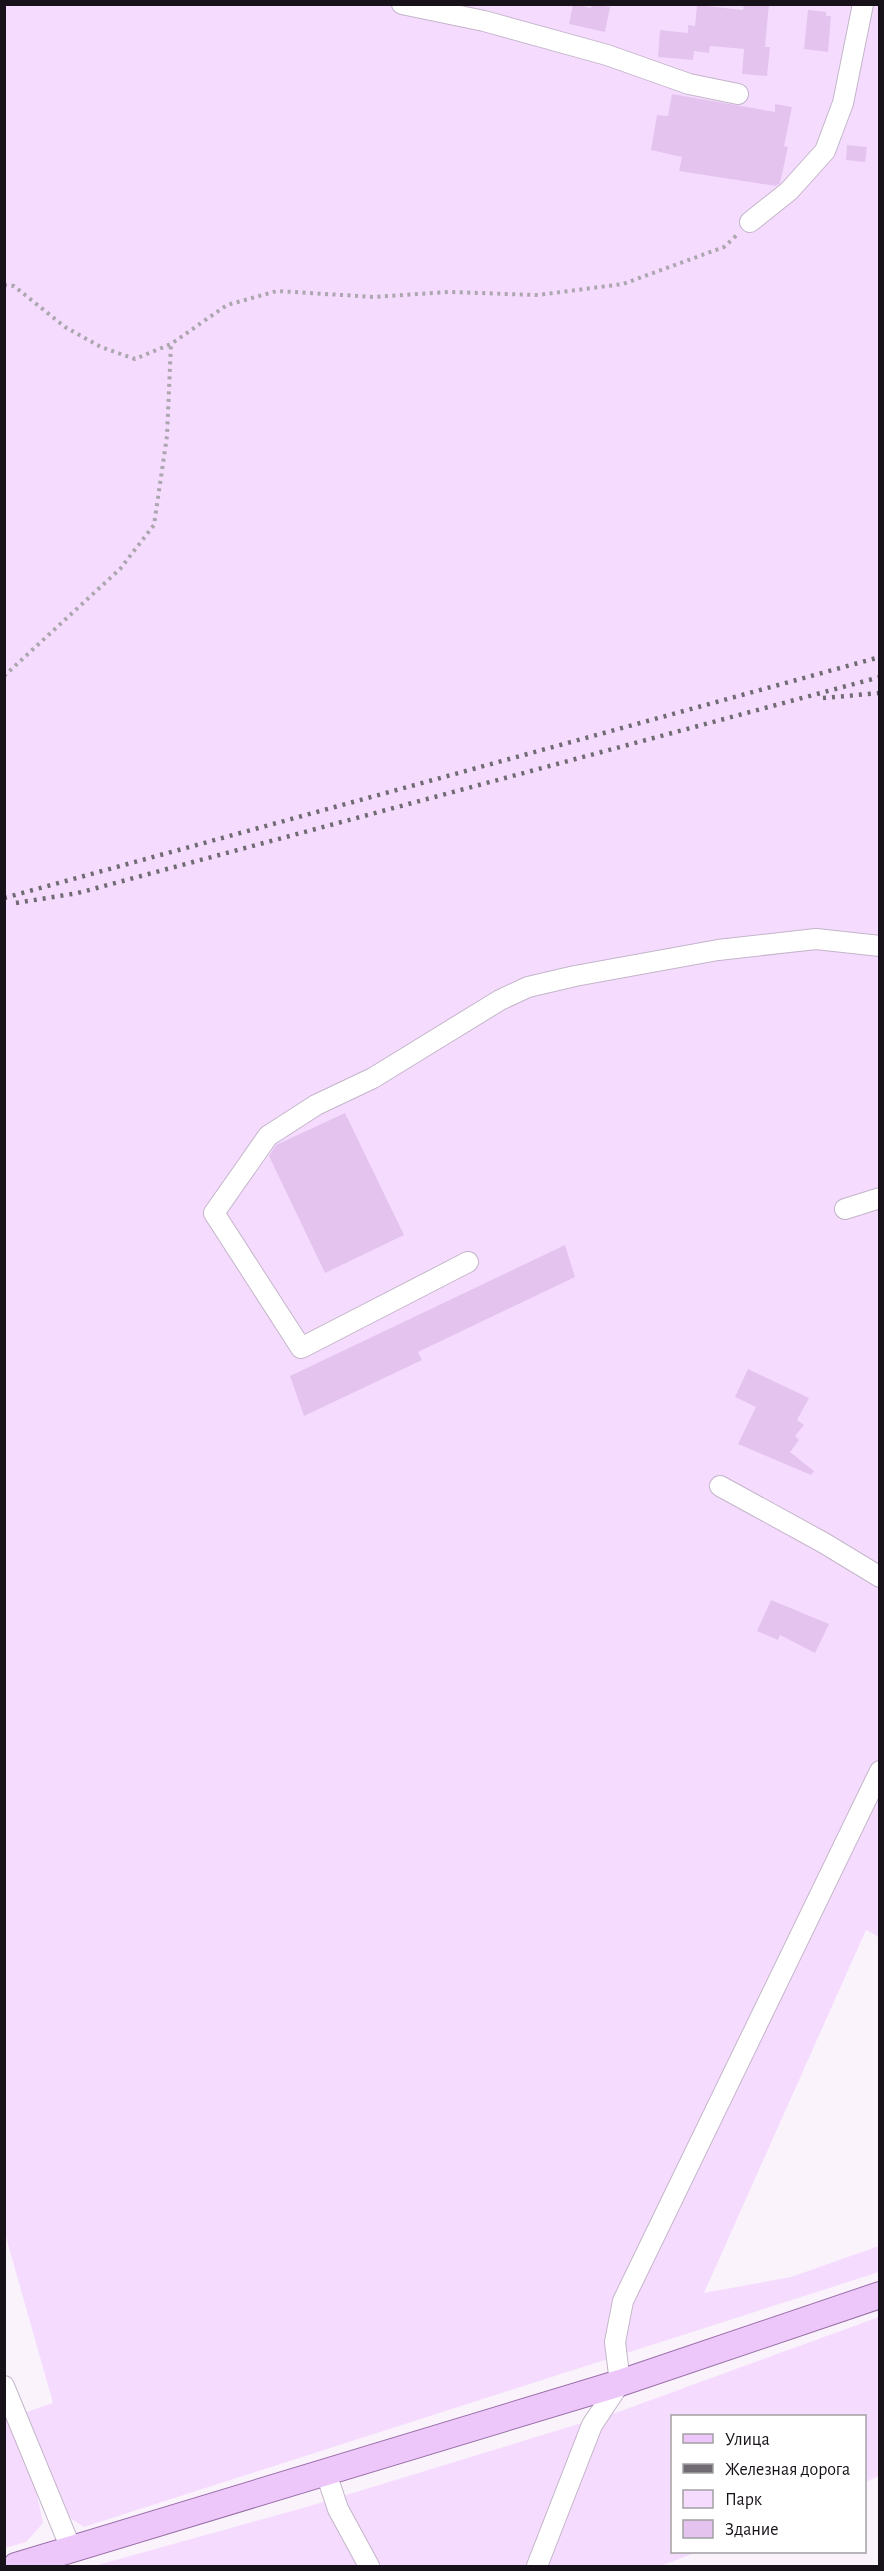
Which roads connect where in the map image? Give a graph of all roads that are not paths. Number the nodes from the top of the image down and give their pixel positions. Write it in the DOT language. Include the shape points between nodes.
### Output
graph roads {
  1 [pos="402,4"];
  2 [pos="864,4"];
  3 [pos="738,94"];
  4 [pos="750,222"];
  5 [pos="879,946"];
  6 [pos="879,1198"];
  7 [pos="845,1209"];
  8 [pos="468,1262"];
  9 [pos="720,1486"];
  10 [pos="879,1577"];
  11 [pos="879,1771"];
  12 [pos="879,2295"];
  13 [pos="620,2383"];
  14 [pos="4,2386"];
  15 [pos="326,2473"];
  16 [pos="72,2551"];
  17 [pos="16,2566"];
  18 [pos="369,2566"];
  19 [pos="537,2566"];
  1 -- 3 [label="street" via="484,21 607,55 689,84"];
  2 -- 4 [label="street" via="843,103 825,151 789,191"];
  5 -- 8 [label="street" via="816,939 718,950 528,987 267,1136 214,1213 301,1348"];
  6 -- 7 [label="street"];
  9 -- 10 [label="street"];
  11 -- 13 [label="street" via="623,2301 615,2342"];
  12 -- 13 [label="main road"];
  13 -- 15 [label="main road"];
  13 -- 19 [label="street" via="592,2425"];
  14 -- 16 [label="street"];
  15 -- 16 [label="main road"];
  15 -- 18 [label="street" via="338,2509"];
  16 -- 17 [label="main road"];
}
